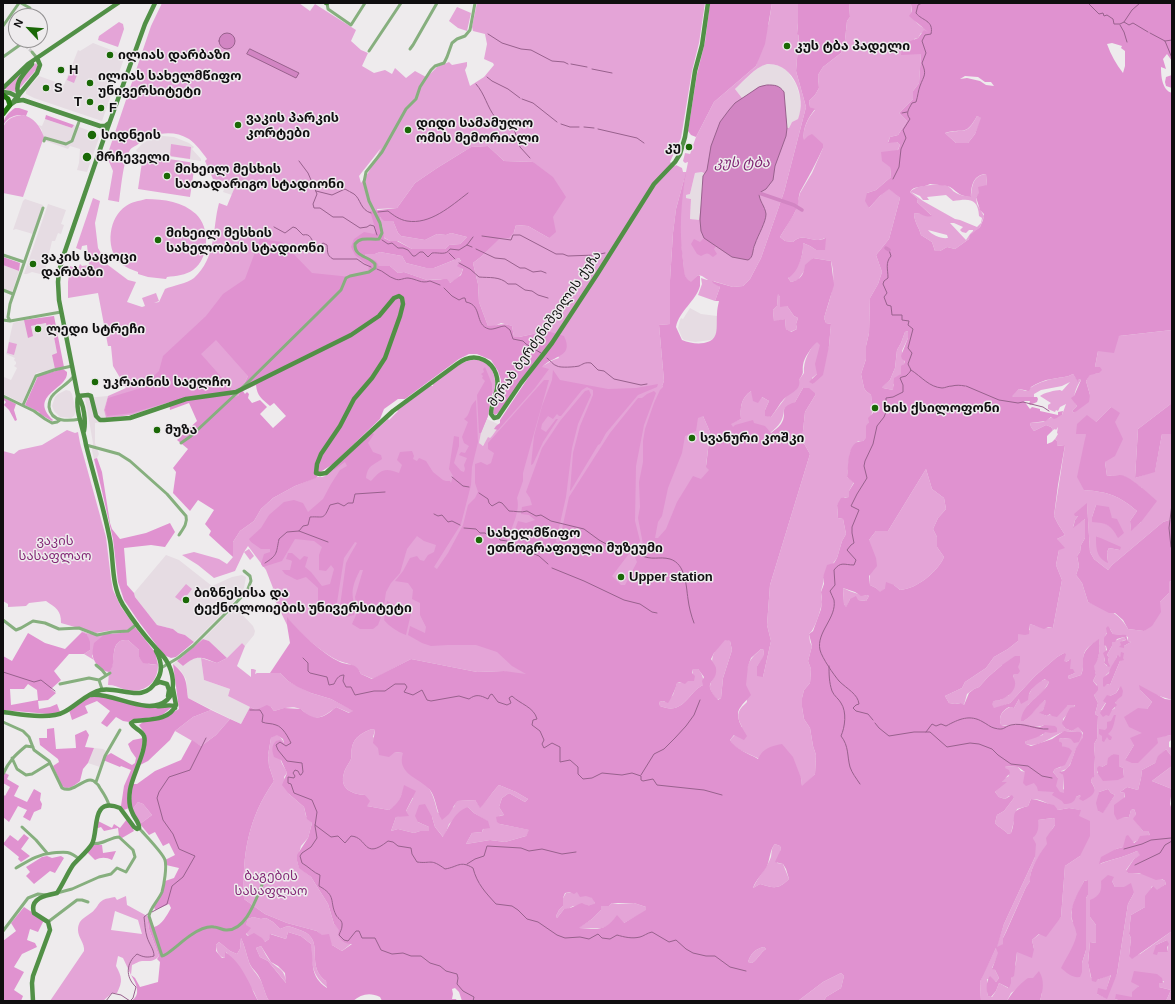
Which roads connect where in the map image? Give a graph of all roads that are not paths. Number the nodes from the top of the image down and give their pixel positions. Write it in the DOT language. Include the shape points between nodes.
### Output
graph roads {
  1 [pos="20,3"];
  2 [pos="118,3"];
  3 [pos="155,3"];
  4 [pos="327,3"];
  5 [pos="365,3"];
  6 [pos="401,3"];
  7 [pos="437,3"];
  8 [pos="475,3"];
  9 [pos="708,3"];
  10 [pos="30,8"];
  11 [pos="3,26"];
  12 [pos="15,48"];
  13 [pos="410,49"];
  14 [pos="369,51"];
  15 [pos="32,52"];
  16 [pos="3,57"];
  17 [pos="36,59"];
  18 [pos="24,87"];
  19 [pos="3,88"];
  20 [pos="3,94"];
  21 [pos="18,95"];
  22 [pos="23,100"];
  23 [pos="10,105"];
  24 [pos="3,114"];
  25 [pos="80,119"];
  26 [pos="109,123"];
  27 [pos="100,126"];
  28 [pos="104,138"];
  29 [pos="44,141"];
  30 [pos="43,208"];
  31 [pos="3,255"];
  32 [pos="24,262"];
  33 [pos="3,290"];
  34 [pos="14,294"];
  35 [pos="61,312"];
  36 [pos="3,320"];
  37 [pos="10,322"];
  38 [pos="72,366"];
  39 [pos="74,376"];
  40 [pos="240,390"];
  41 [pos="3,396"];
  42 [pos="78,396"];
  43 [pos="23,406"];
  44 [pos="82,418"];
  45 [pos="60,420"];
  46 [pos="181,443"];
  47 [pos="86,445"];
  48 [pos="179,534"];
  49 [pos="244,571"];
  50 [pos="3,620"];
  51 [pos="137,624"];
  52 [pos="154,646"];
  53 [pos="165,658"];
  54 [pos="174,661"];
  55 [pos="168,663"];
  56 [pos="96,665"];
  57 [pos="161,668"];
  58 [pos="110,673"];
  59 [pos="106,675"];
  60 [pos="99,680"];
  61 [pos="60,684"];
  62 [pos="155,684"];
  63 [pos="102,689"];
  64 [pos="173,689"];
  65 [pos="140,693"];
  66 [pos="91,695"];
  67 [pos="165,701"];
  68 [pos="140,704"];
  69 [pos="155,706"];
  70 [pos="175,708"];
  71 [pos="3,712"];
  72 [pos="3,722"];
  73 [pos="120,730"];
  74 [pos="33,747"];
  75 [pos="12,758"];
  76 [pos="50,764"];
  77 [pos="3,774"];
  78 [pos="96,782"];
  79 [pos="109,805"];
  80 [pos="22,828"];
  81 [pos="139,828"];
  82 [pos="92,843"];
  83 [pos="47,853"];
  84 [pos="79,858"];
  85 [pos="16,868"];
  86 [pos="262,885"];
  87 [pos="57,893"];
  88 [pos="46,895"];
  89 [pos="88,902"];
  90 [pos="48,922"];
  91 [pos="3,930"];
  92 [pos="33,1001"];
  1 -- 10 [label="street"];
  1 -- 11 [label="street"];
  2 -- 17 [label="street"];
  3 -- 26 [label="street" via="142,30"];
  4 -- 5 [label="street" via="328,9 351,25"];
  6 -- 14 [label="street"];
  7 -- 13 [label="street"];
  8 -- 40 [label="street" via="470,30 452,43 444,63 435,66 426,76 416,99 406,109 382,152 364,177 367,195 382,233 379,238 359,240 354,247 357,252 373,262 375,268 346,278 340,290"];
  9 -- 40 [label="street, მერაბ ბერძენიშვილის ქუჩა" via="680,154 654,184 552,343 498,417 494,418 491,414 497,387 495,371 484,359 466,359 393,411 326,473 316,473 317,464 324,450 354,399 385,358 403,304 400,296 394,298 379,316 351,335"];
  12 -- 16 [label="street"];
  15 -- 17 [label="street"];
  17 -- 18 [label="street" via="40,65 38,73"];
  17 -- 19 [label="street"];
  17 -- 21 [label="street" via="18,83"];
  18 -- 21 [label="street"];
  18 -- 22 [label="street"];
  20 -- 21 [label="street"];
  20 -- 23 [label="main road"];
  21 -- 22 [label="street"];
  21 -- 23 [label="street"];
  22 -- 23 [label="street"];
  22 -- 25 [label="street"];
  23 -- 24 [label="main road"];
  25 -- 27 [label="street"];
  25 -- 29 [label="street" via="69,143 45,138"];
  26 -- 27 [label="street"];
  26 -- 28 [label="street"];
  27 -- 28 [label="street"];
  28 -- 35 [label="street" via="59,271"];
  30 -- 32 [label="street"];
  31 -- 32 [label="street"];
  32 -- 34 [label="street"];
  33 -- 34 [label="street"];
  34 -- 37 [label="street" via="8,317"];
  35 -- 37 [label="street"];
  35 -- 38 [label="street"];
  36 -- 37 [label="street"];
  38 -- 39 [label="street"];
  38 -- 43 [label="street" via="36,376"];
  39 -- 42 [label="street"];
  39 -- 45 [label="street" via="50,399 52,414"];
  40 -- 42 [label="street, მერაბ ბერძენიშვილის ქუჩა" via="191,398 135,417 109,420 100,420 96,416 91,396"];
  40 -- 46 [label="street"];
  41 -- 43 [label="street"];
  42 -- 44 [label="street" via="81,400"];
  43 -- 45 [label="street" via="52,422"];
  44 -- 45 [label="street"];
  44 -- 47 [label="street" via="85,424"];
  47 -- 48 [label="street" via="119,454 167,494 187,519"];
  47 -- 51 [label="street" via="110,542 116,587 124,606"];
  49 -- 54 [label="street" via="250,576 251,582 247,591 199,640"];
  50 -- 51 [label="street" via="16,630 33,621 59,629 79,628 97,635 128,631"];
  51 -- 52 [label="street"];
  52 -- 53 [label="street"];
  52 -- 57 [label="street"];
  53 -- 54 [label="street"];
  53 -- 55 [label="street"];
  54 -- 55 [label="street"];
  55 -- 57 [label="street"];
  55 -- 64 [label="street"];
  56 -- 59 [label="street"];
  57 -- 62 [label="street"];
  58 -- 59 [label="street"];
  59 -- 60 [label="street"];
  60 -- 61 [label="street" via="89,678"];
  60 -- 63 [label="street"];
  62 -- 65 [label="street"];
  62 -- 67 [label="street" via="162,682 168,685 169,693"];
  63 -- 65 [label="street"];
  63 -- 66 [label="street"];
  64 -- 67 [label="street"];
  64 -- 70 [label="street"];
  65 -- 68 [label="street" via="134,700"];
  66 -- 68 [label="street" via="105,695"];
  66 -- 71 [label="street" via="56,715"];
  67 -- 69 [label="street"];
  68 -- 69 [label="street"];
  69 -- 70 [label="street" via="171,705"];
  70 -- 81 [label="street" via="161,717 132,723 144,737 130,796 130,808"];
  72 -- 74 [label="street" via="23,732"];
  73 -- 78 [label="street" via="105,756"];
  74 -- 75 [label="street" via="26,746"];
  74 -- 76 [label="street"];
  75 -- 76 [label="street" via="17,770 26,775"];
  75 -- 77 [label="street"];
  76 -- 78 [label="street" via="63,790 70,790 87,780"];
  78 -- 79 [label="street"];
  79 -- 81 [label="street" via="121,809 134,827"];
  79 -- 82 [label="street" via="102,808 96,819"];
  80 -- 83 [label="street"];
  81 -- 86 [label="street" via="165,860 162,892 149,913 161,955 164,957 198,931 213,927 227,930 235,928 248,917"];
  82 -- 84 [label="street"];
  82 -- 87 [label="street" via="98,844 119,837 133,850 135,857 126,872 116,868 111,874"];
  83 -- 84 [label="street" via="64,851"];
  83 -- 85 [label="street"];
  84 -- 87 [label="street"];
  87 -- 88 [label="street"];
  88 -- 90 [label="street" via="38,900 33,911"];
  88 -- 91 [label="street" via="38,894 28,898"];
  89 -- 90 [label="street" via="76,900"];
  90 -- 92 [label="street" via="50,930 32,983"];
}
